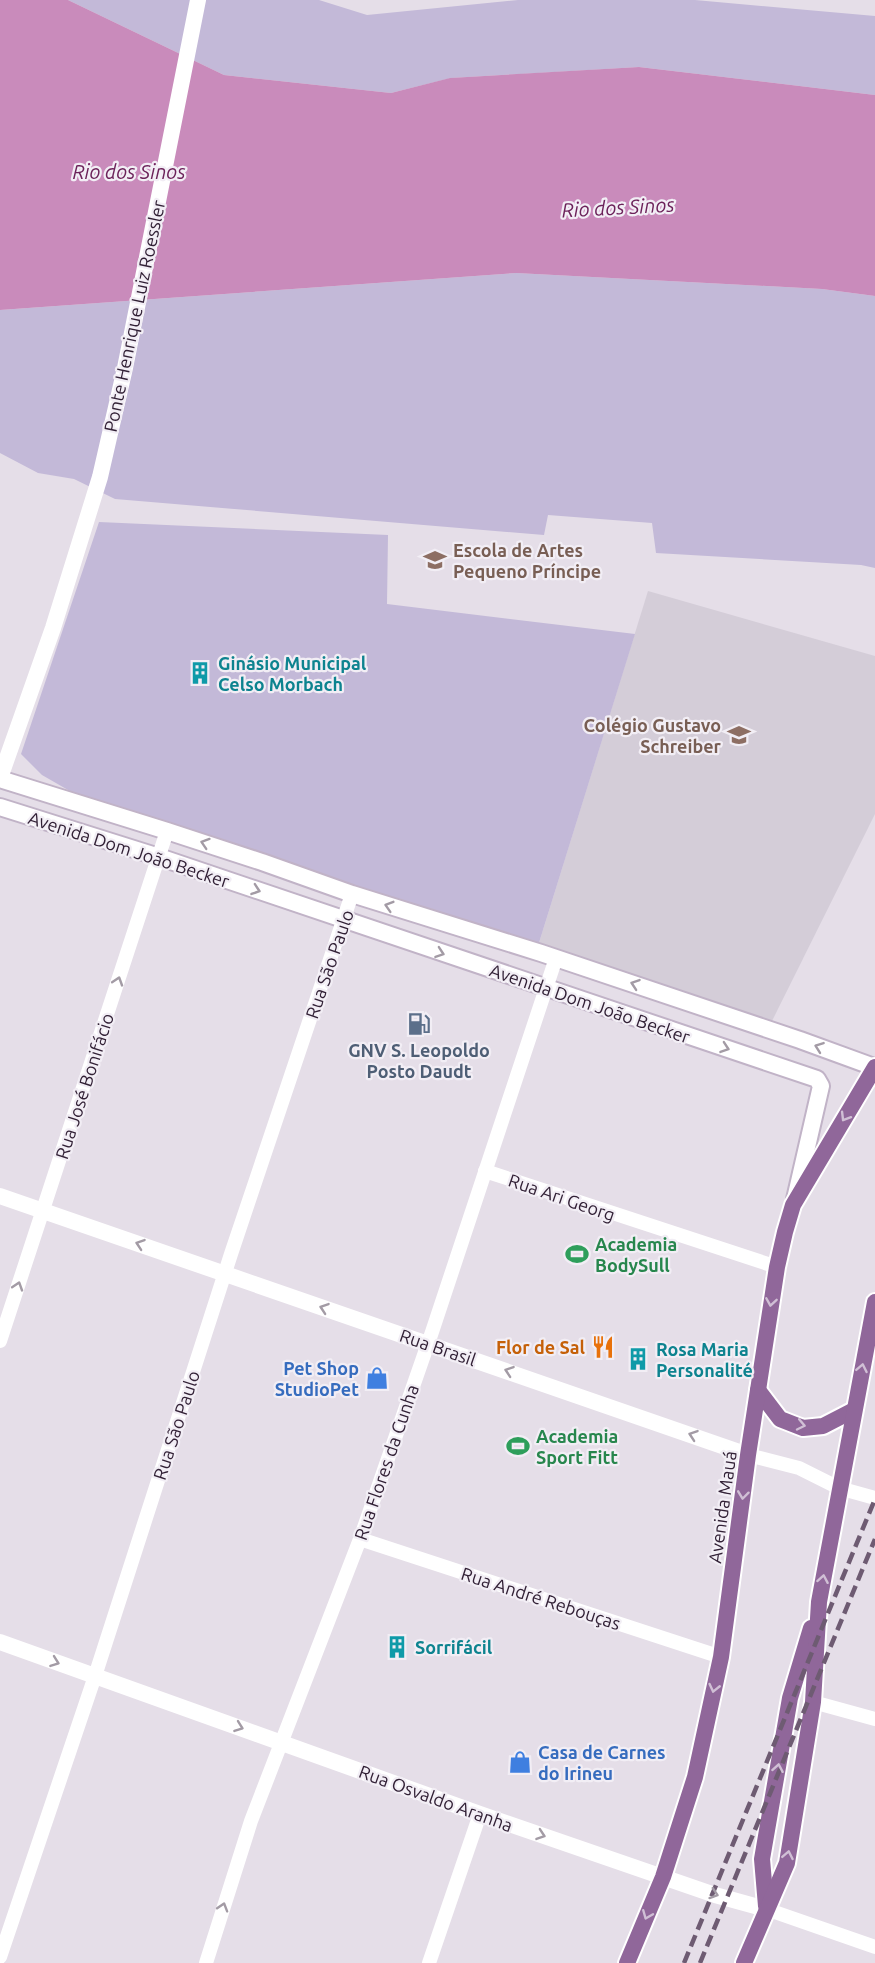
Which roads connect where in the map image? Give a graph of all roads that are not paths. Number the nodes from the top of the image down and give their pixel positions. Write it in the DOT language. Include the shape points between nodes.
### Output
graph roads {
  1 [pos="198,0"];
  2 [pos="0,778"];
  3 [pos="0,807"];
  4 [pos="167,831"];
  5 [pos="159,857"];
  6 [pos="352,894"];
  7 [pos="344,920"];
  8 [pos="556,958"];
  9 [pos="545,988"];
  10 [pos="875,1067"];
  11 [pos="485,1171"];
  12 [pos="0,1196"];
  13 [pos="793,1204"];
  14 [pos="44,1210"];
  15 [pos="777,1267"];
  16 [pos="225,1273"];
  17 [pos="875,1302"];
  18 [pos="0,1341"];
  19 [pos="427,1343"];
  20 [pos="758,1390"];
  21 [pos="854,1410"];
  22 [pos="748,1455"];
  23 [pos="839,1488"];
  24 [pos="875,1498"];
  25 [pos="360,1539"];
  26 [pos="819,1602"];
  27 [pos="0,1642"];
  28 [pos="722,1657"];
  29 [pos="95,1676"];
  30 [pos="813,1702"];
  31 [pos="875,1719"];
  32 [pos="281,1742"];
  33 [pos="480,1814"];
  34 [pos="663,1877"];
  35 [pos="766,1910"];
  36 [pos="875,1947"];
  37 [pos="0,1957"];
  38 [pos="206,1963"];
  39 [pos="429,1963"];
  40 [pos="627,1963"];
  41 [pos="744,1963"];
  1 -- 2 [label="street, Ponte Henrique Luiz Roessler" via="100,477 53,628"];
  2 -- 4 [label="street, Avenida Dom João Becker"];
  3 -- 5 [label="street, Avenida Dom João Becker"];
  4 -- 5 [label="street, Rua José Bonifácio"];
  6 -- 4 [label="street, Avenida Dom João Becker, one-way"];
  5 -- 7 [label="street, Avenida Dom João Becker, one-way"];
  14 -- 5 [label="street, Rua José Bonifácio, one-way"];
  6 -- 7 [label="street, Rua São Paulo"];
  8 -- 6 [label="street, Avenida Dom João Becker, one-way"];
  7 -- 9 [label="street, Avenida Dom João Becker, one-way"];
  7 -- 16 [label="street, Rua São Paulo"];
  8 -- 9 [label="street, Rua Flores da Cunha"];
  10 -- 8 [label="street, Avenida Dom João Becker, one-way"];
  9 -- 11 [label="street, Rua Flores da Cunha"];
  9 -- 13 [label="street, Avenida Dom João Becker, one-way" via="817,1079 822,1086"];
  10 -- 13 [label="main road, Avenida Mauá, one-way"];
  11 -- 15 [label="street, Rua Ari Georg"];
  11 -- 19 [label="street, Rua Flores da Cunha"];
  12 -- 14 [label="street, Rua Brasil"];
  13 -- 15 [label="main road, Avenida Mauá"];
  16 -- 14 [label="street, Rua Brasil, one-way"];
  18 -- 14 [label="street, Rua José Bonifácio, one-way"];
  15 -- 20 [label="main road, Avenida Mauá, one-way"];
  19 -- 16 [label="street, Rua Brasil, one-way"];
  16 -- 29 [label="street, Rua São Paulo"];
  21 -- 17 [label="main road, one-way"];
  22 -- 19 [label="street, Rua Brasil, one-way"];
  19 -- 25 [label="street, Rua Flores da Cunha"];
  20 -- 21 [label="main road, one-way" via="780,1419 803,1428 823,1426"];
  20 -- 22 [label="main road, Avenida Mauá"];
  21 -- 23 [label="main road"];
  22 -- 23 [label="street, Rua Brasil" via="799,1468"];
  22 -- 28 [label="main road, Avenida Mauá, one-way"];
  23 -- 24 [label="street, Rua Brasil"];
  26 -- 23 [label="main road, one-way"];
  25 -- 28 [label="street, Rua André Rebouças"];
  25 -- 32 [label="street, Rua Flores da Cunha"];
  26 -- 30 [label="main road"];
  35 -- 26 [label="main road, one-way" via="762,1859 790,1698"];
  27 -- 29 [label="street, Rua Osvaldo Aranha, one-way"];
  28 -- 34 [label="main road, Avenida Mauá, one-way" via="694,1777"];
  29 -- 32 [label="street, Rua Osvaldo Aranha, one-way"];
  29 -- 37 [label="street, Rua São Paulo"];
  30 -- 31 [label="street"];
  35 -- 30 [label="main road, one-way" via="787,1863"];
  32 -- 33 [label="street, Rua Osvaldo Aranha"];
  38 -- 32 [label="street, Rua Flores da Cunha, one-way"];
  33 -- 34 [label="street, Rua Osvaldo Aranha, one-way"];
  33 -- 39 [label="street"];
  34 -- 35 [label="street, Rua Osvaldo Aranha, one-way"];
  34 -- 40 [label="main road, Avenida Mauá, one-way"];
  35 -- 36 [label="street, Rua Osvaldo Aranha"];
  35 -- 41 [label="main road"];
}
